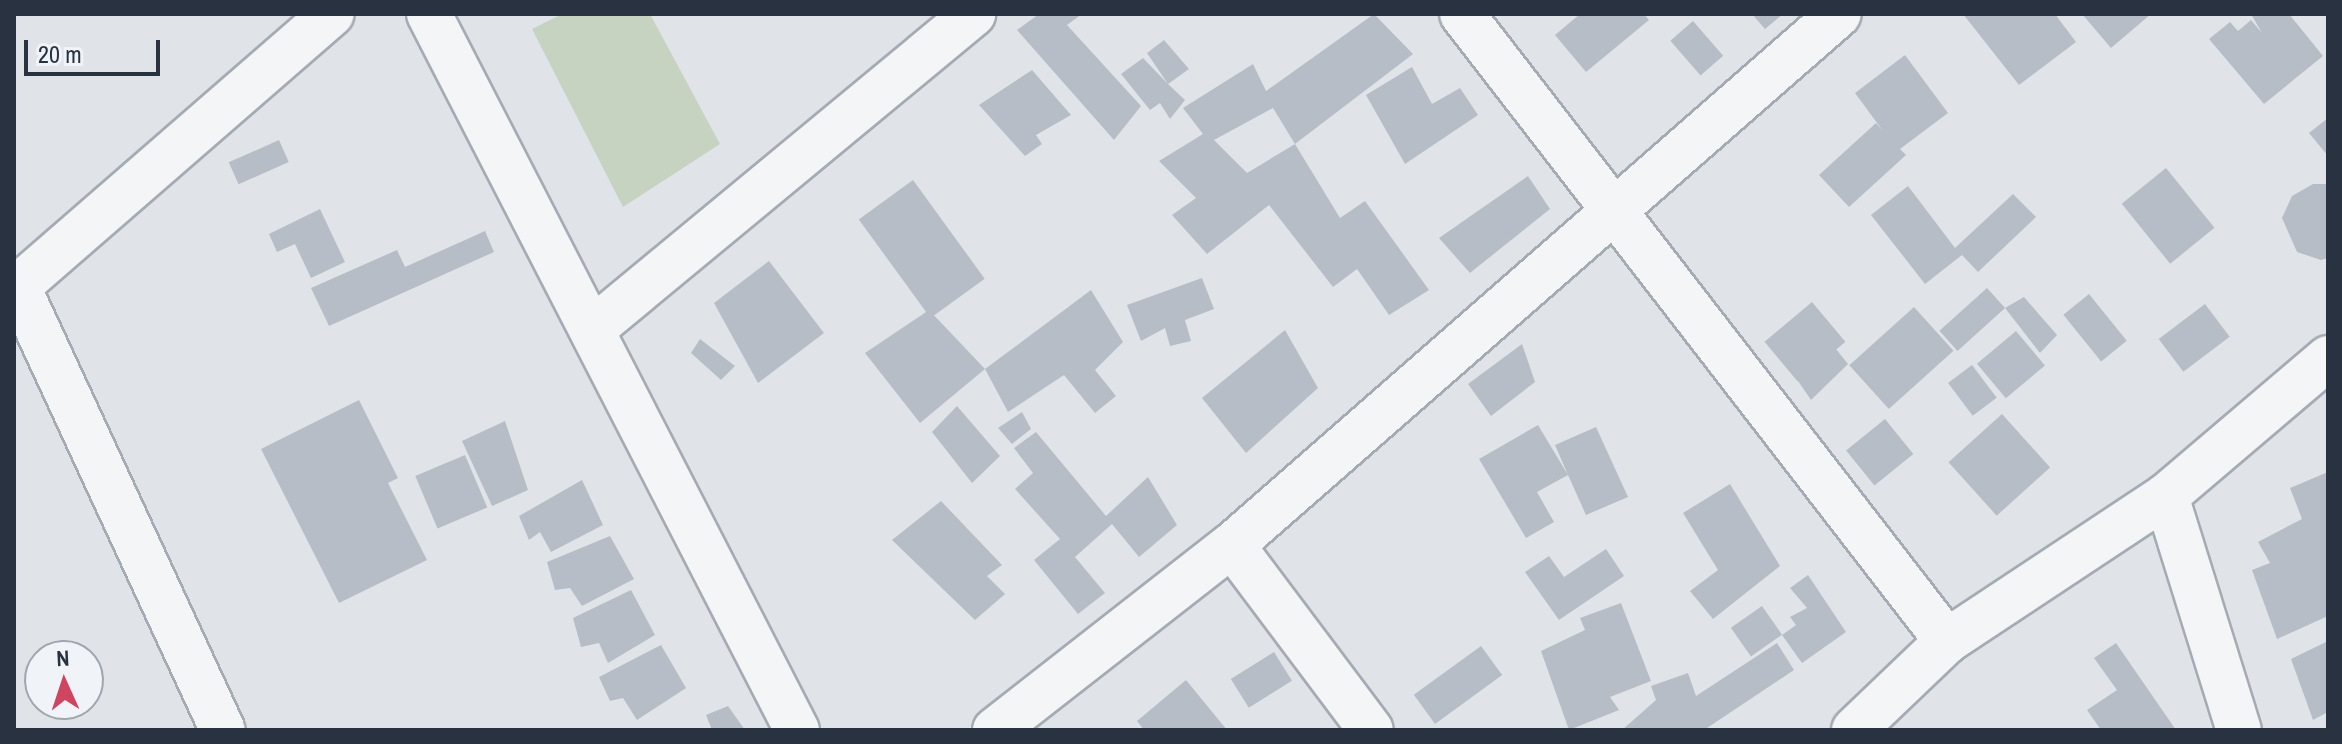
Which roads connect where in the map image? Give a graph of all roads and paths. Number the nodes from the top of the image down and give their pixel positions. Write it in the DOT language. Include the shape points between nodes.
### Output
graph roads {
  1 [pos="332,14"];
  2 [pos="429,14"];
  3 [pos="973,14"];
  4 [pos="1462,14"];
  5 [pos="1839,14"];
  6 [pos="1610,208"];
  7 [pos="16,288"];
  8 [pos="595,327"];
  9 [pos="2328,358"];
  10 [pos="2166,496"];
  11 [pos="1232,545"];
  12 [pos="1947,641"];
  13 [pos="223,730"];
  14 [pos="797,730"];
  15 [pos="995,730"];
  16 [pos="1371,730"];
  17 [pos="1854,730"];
  18 [pos="2239,730"];
  1 -- 7 [label="street"];
  2 -- 8 [label="street"];
  3 -- 8 [label="street"];
  4 -- 6 [label="street"];
  5 -- 6 [label="street"];
  6 -- 11 [label="street"];
  6 -- 12 [label="street"];
  7 -- 13 [label="street"];
  8 -- 14 [label="street"];
  9 -- 10 [label="street"];
  10 -- 12 [label="street"];
  10 -- 18 [label="street"];
  11 -- 15 [label="street"];
  11 -- 16 [label="street"];
  12 -- 17 [label="street"];
}
